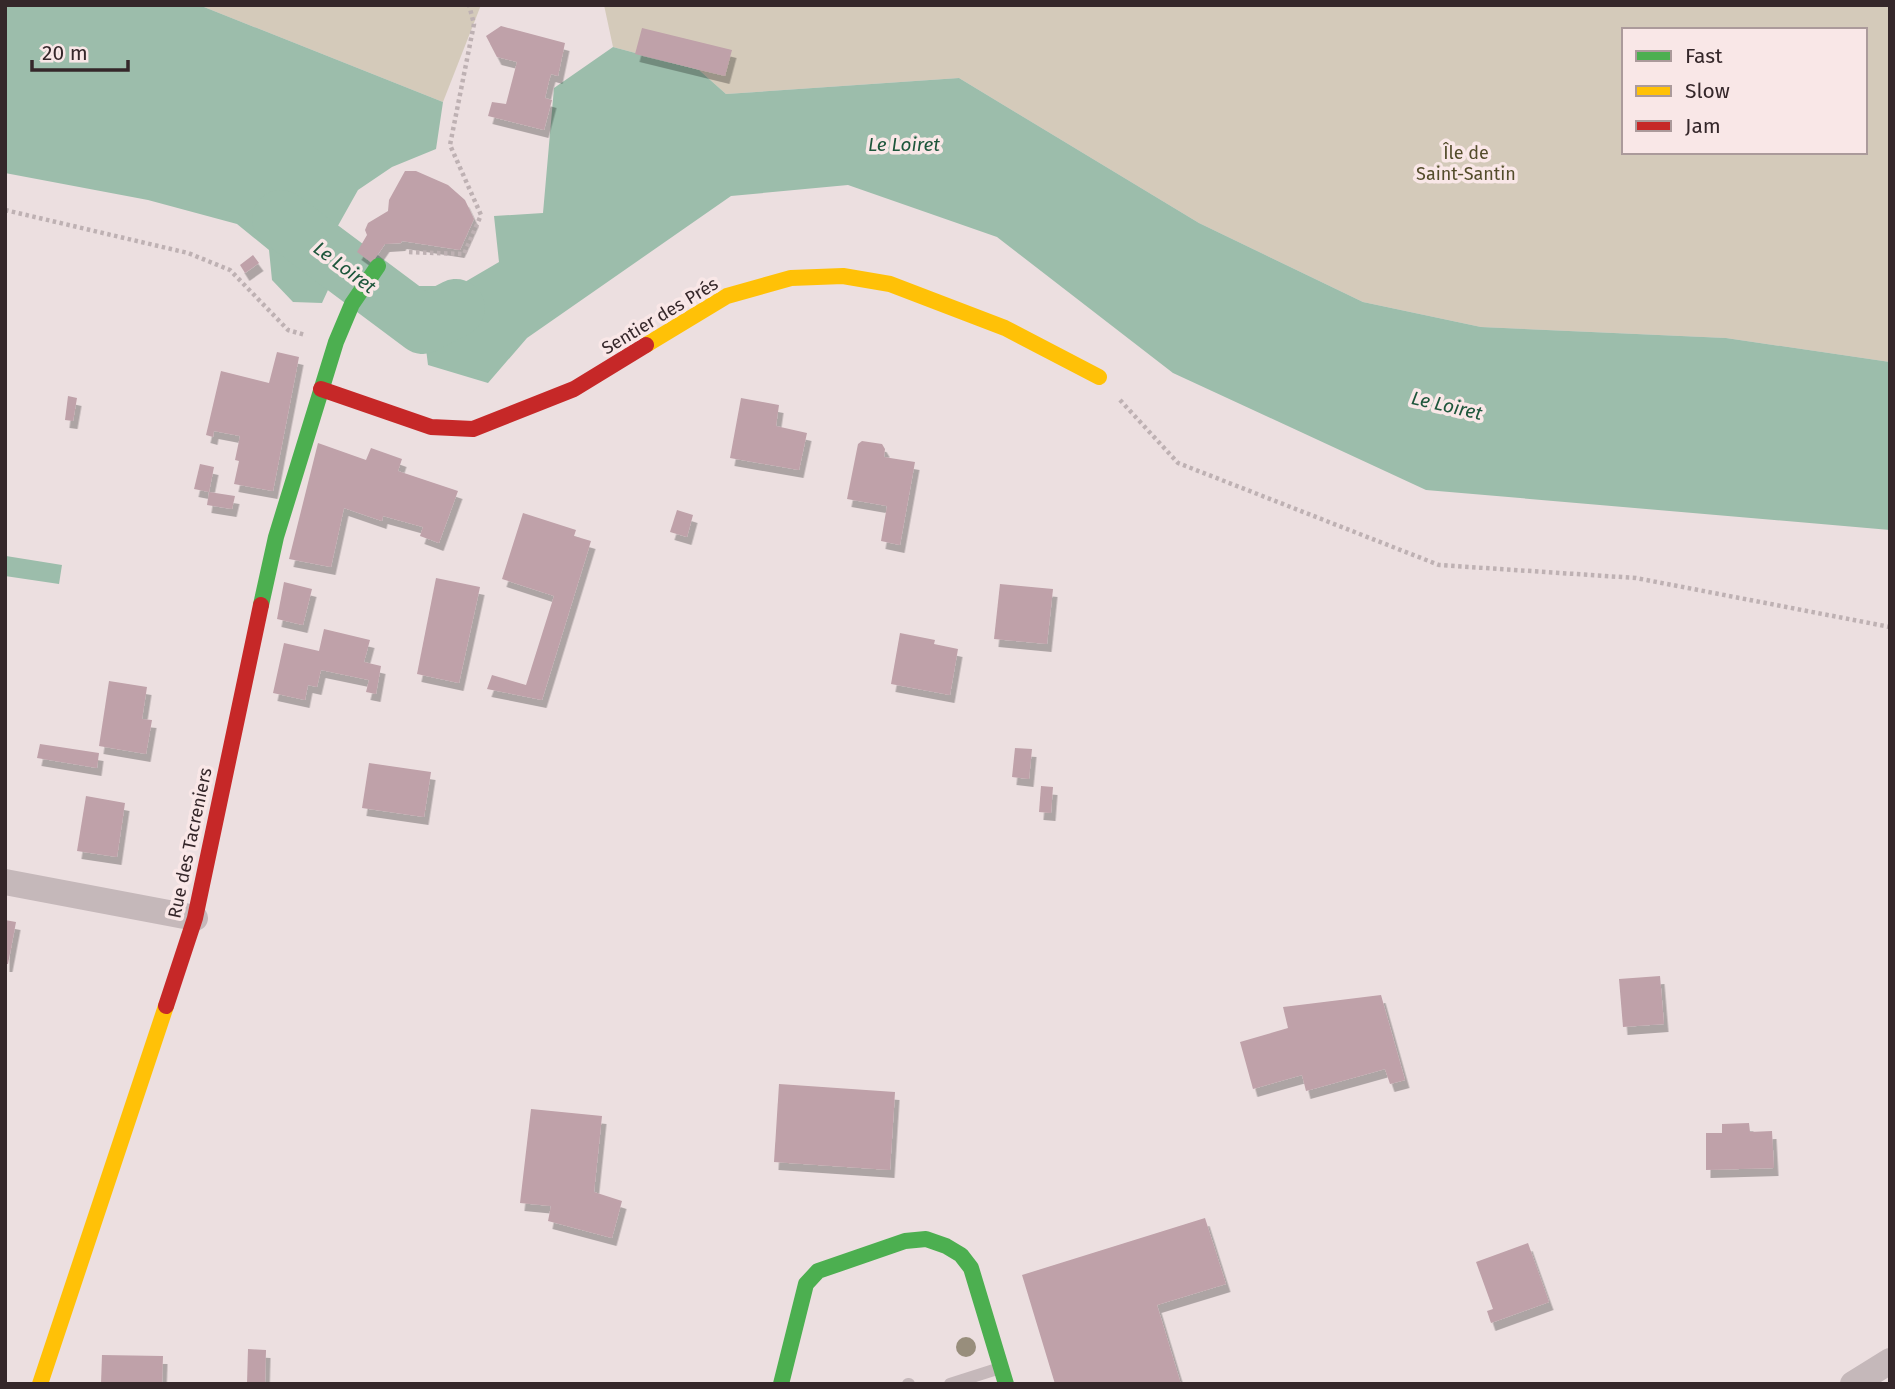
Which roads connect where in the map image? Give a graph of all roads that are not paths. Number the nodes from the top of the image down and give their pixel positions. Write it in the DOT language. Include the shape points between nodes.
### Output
graph roads {
  1 [pos="378,266"];
  2 [pos="1099,377"];
  3 [pos="321,388"];
  4 [pos="5,882"];
  5 [pos="195,918"];
  6 [pos="1890,1361"];
  7 [pos="1003,1376"];
  8 [pos="40,1384"];
  9 [pos="781,1384"];
  10 [pos="950,1384"];
  11 [pos="1853,1384"];
  1 -- 3 [label="street, Rue des Tacreniers" via="352,304"];
  2 -- 3 [label="street, Sentier des Prés" via="1005,328 890,284 843,276 791,278 727,296 574,390 473,429 431,427"];
  3 -- 5 [label="street, Rue des Tacreniers" via="276,537"];
  4 -- 5 [label="street"];
  5 -- 8 [label="street, Rue des Tacreniers"];
  6 -- 11 [label="street"];
  7 -- 9 [label="street" via="971,1268 961,1255 926,1239 905,1241 817,1271 806,1284"];
  7 -- 10 [label="lane"];
}
